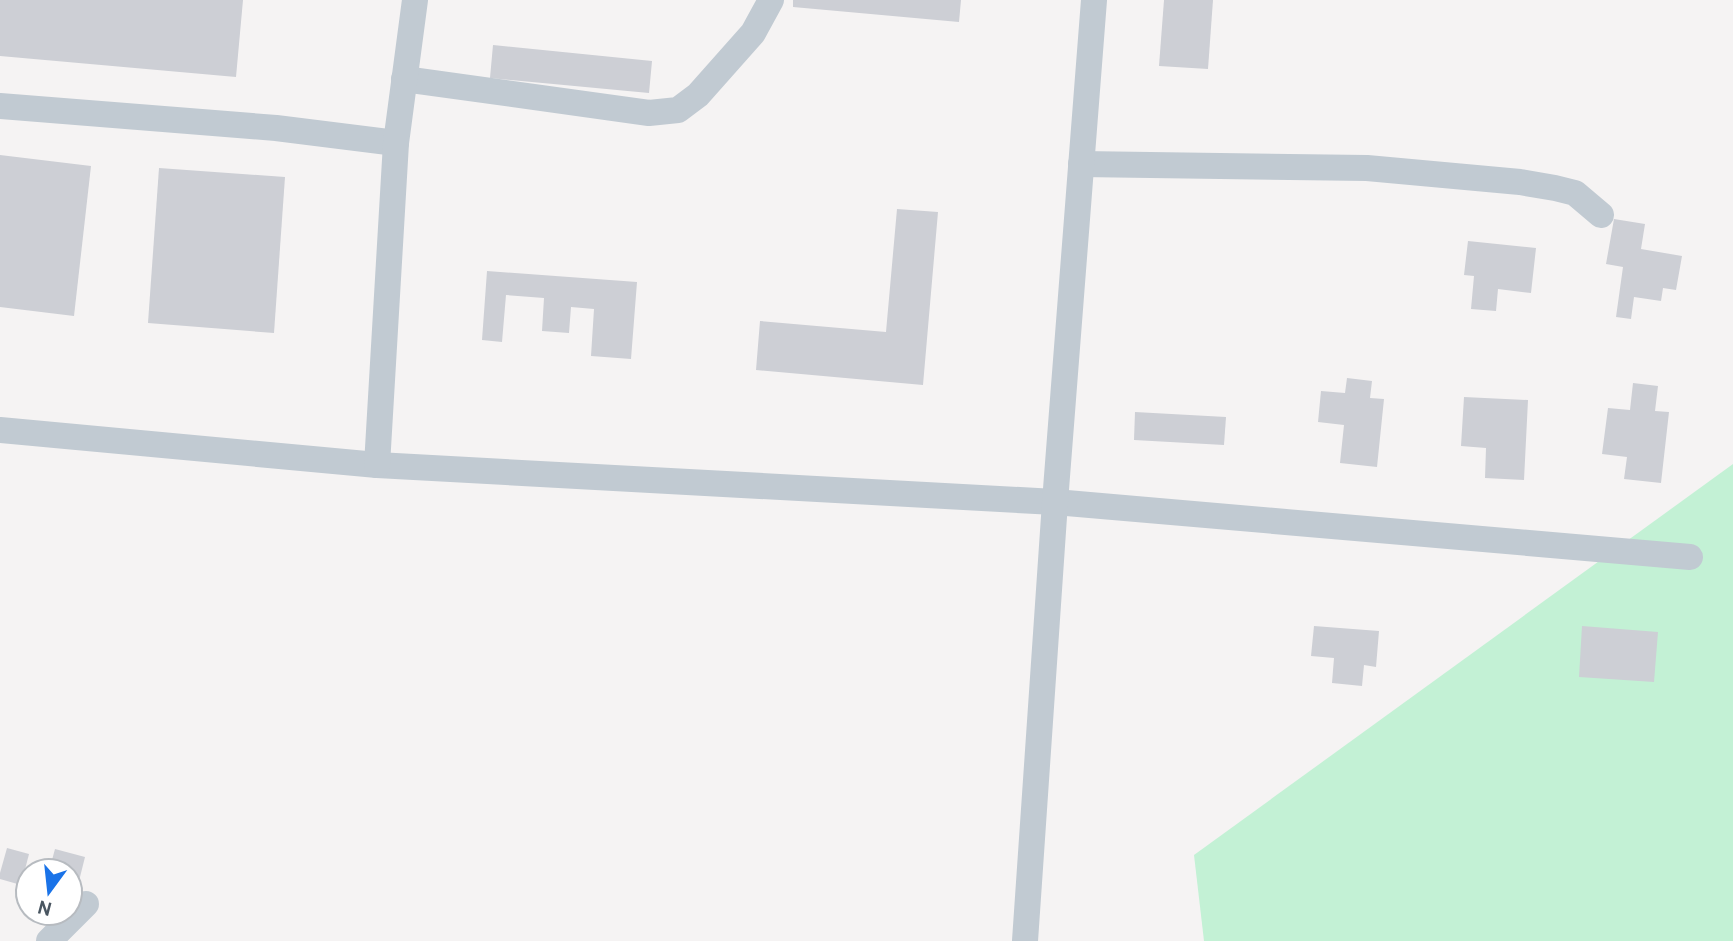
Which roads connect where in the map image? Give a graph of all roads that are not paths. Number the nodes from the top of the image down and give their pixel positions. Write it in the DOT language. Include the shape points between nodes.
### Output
graph roads {
  1 [pos="415,0"];
  2 [pos="771,0"];
  3 [pos="1094,0"];
  4 [pos="404,79"];
  5 [pos="0,106"];
  6 [pos="396,143"];
  7 [pos="1081,164"];
  8 [pos="1601,215"];
  9 [pos="0,430"];
  10 [pos="377,465"];
  11 [pos="1055,502"];
  12 [pos="1690,557"];
  13 [pos="86,904"];
  14 [pos="49,941"];
  15 [pos="1025,941"];
  1 -- 4 [label="street"];
  2 -- 4 [label="street" via="753,33 698,95 678,110 649,113"];
  3 -- 7 [label="street"];
  4 -- 6 [label="street"];
  5 -- 6 [label="street" via="276,128"];
  6 -- 10 [label="street"];
  7 -- 8 [label="street" via="1367,168 1520,182 1575,193"];
  7 -- 11 [label="street"];
  9 -- 10 [label="street"];
  10 -- 11 [label="street"];
  11 -- 12 [label="street"];
  11 -- 15 [label="street"];
  13 -- 14 [label="street"];
}
